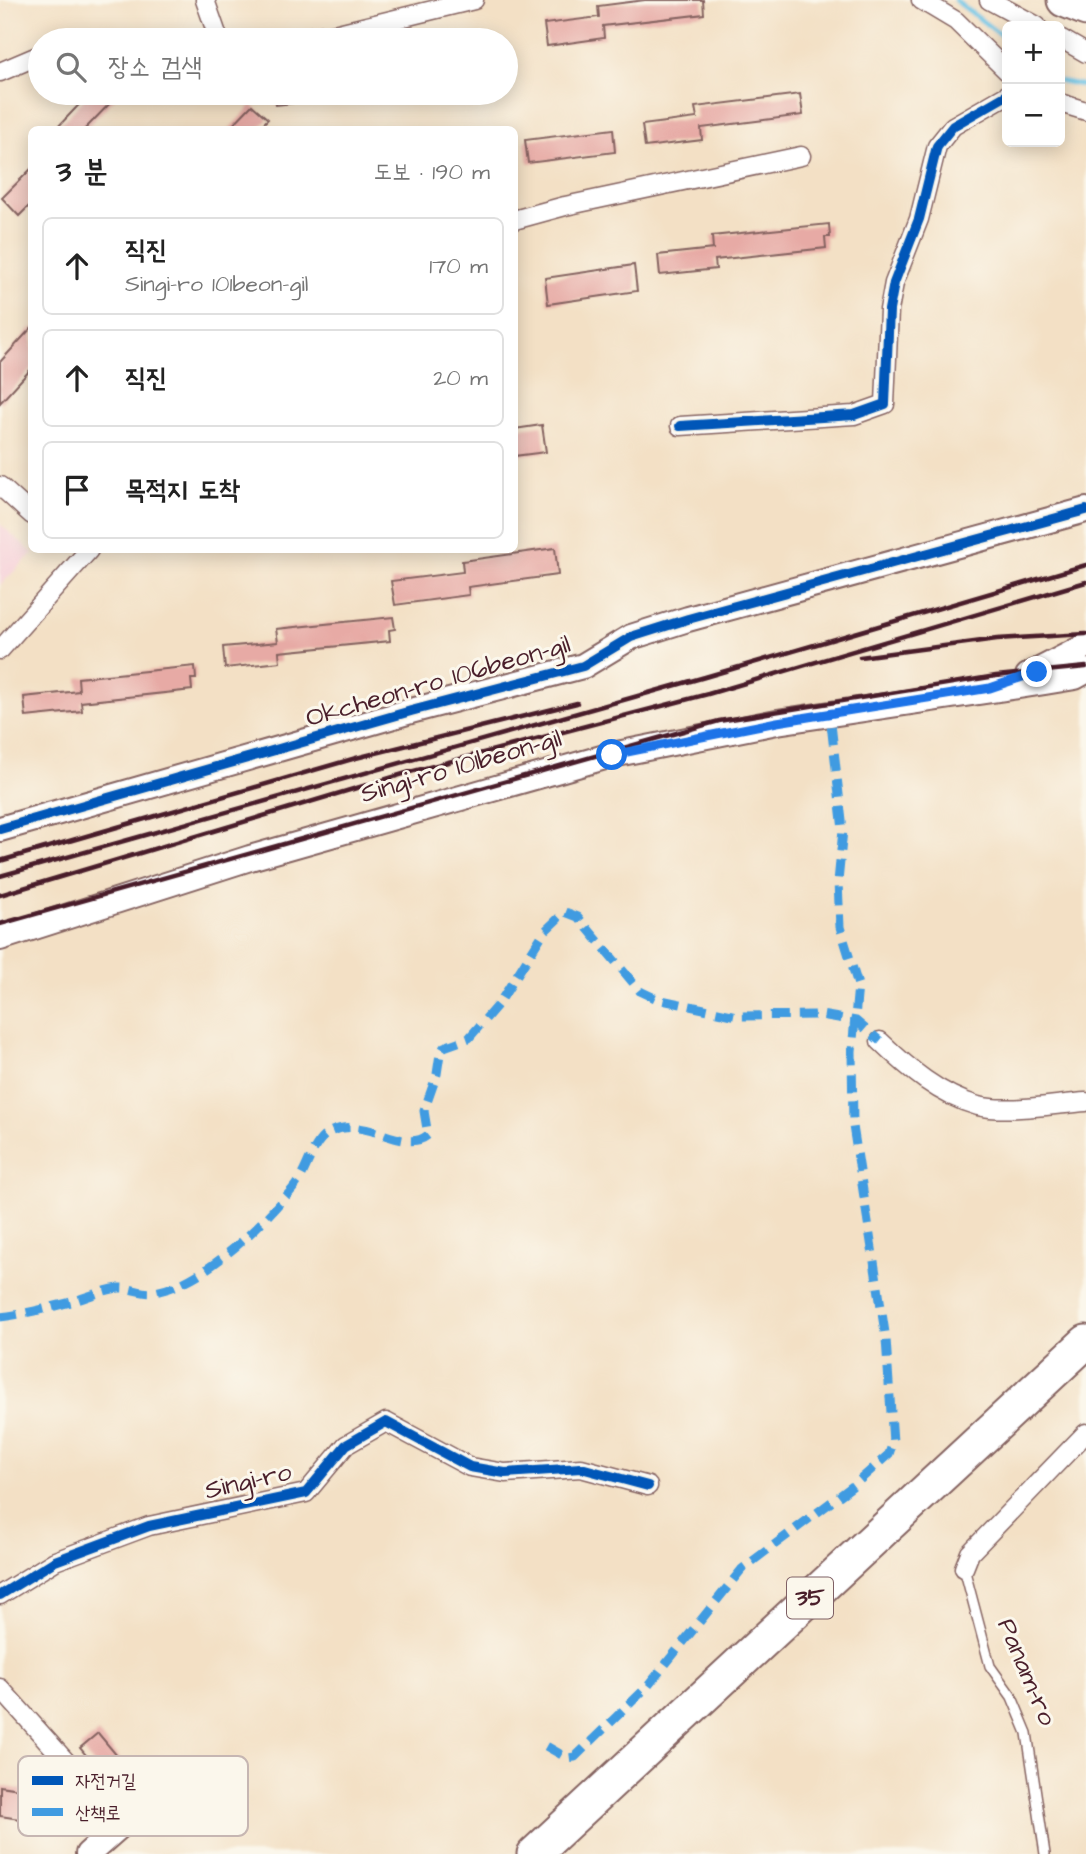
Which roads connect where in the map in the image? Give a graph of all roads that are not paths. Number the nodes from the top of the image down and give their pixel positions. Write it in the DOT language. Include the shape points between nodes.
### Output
graph roads {
  1 [pos="205,0"];
  2 [pos="474,0"];
  3 [pos="921,0"];
  4 [pos="989,0"];
  5 [pos="1064,0"];
  6 [pos="1086,9"];
  7 [pos="1028,21"];
  8 [pos="215,28"];
  9 [pos="359,28"];
  10 [pos="1065,41"];
  11 [pos="1086,52"];
  12 [pos="28,59"];
  13 [pos="1002,66"];
  14 [pos="0,72"];
  15 [pos="1002,98"];
  16 [pos="1065,105"];
  17 [pos="1086,111"];
  18 [pos="801,156"];
  19 [pos="518,219"];
  20 [pos="680,426"];
  21 [pos="0,486"];
  22 [pos="1086,510"];
  23 [pos="28,511"];
  24 [pos="79,553"];
  25 [pos="1086,646"];
  26 [pos="0,650"];
  27 [pos="1086,671"];
  28 [pos="990,688"];
  29 [pos="0,829"];
  30 [pos="0,938"];
  31 [pos="880,1041"];
  32 [pos="1086,1102"];
  33 [pos="1086,1342"];
  34 [pos="1086,1374"];
  35 [pos="1086,1433"];
  36 [pos="648,1486"];
  37 [pos="964,1567"];
  38 [pos="0,1595"];
  39 [pos="0,1688"];
  40 [pos="61,1756"];
  41 [pos="108,1836"];
  42 [pos="88,1854"];
  43 [pos="534,1854"];
  44 [pos="562,1854"];
  45 [pos="1045,1854"];
  1 -- 8 [label="street"];
  2 -- 9 [label="street"];
  3 -- 13 [label="street" via="956,21"];
  4 -- 7 [label="street"];
  5 -- 6 [label="highway"];
  10 -- 11 [label="street"];
  12 -- 14 [label="street"];
  15 -- 20 [label="street" via="953,126 937,146 919,219 894,283 885,404 854,415"];
  16 -- 17 [label="street"];
  18 -- 19 [label="street"];
  21 -- 23 [label="street"];
  22 -- 29 [label="street, Okcheon-ro 106beon-gil" via="688,619 631,637 583,666 398,714"];
  24 -- 26 [label="street"];
  25 -- 28 [label="street" via="1037,672"];
  27 -- 28 [label="street" via="1075,677"];
  28 -- 30 [label="street, Singi-ro 101beon-gil" via="777,722 612,755 250,858"];
  31 -- 32 [label="street" via="912,1072 951,1096 981,1107"];
  33 -- 43 [label="highway, 35"];
  34 -- 44 [label="highway, 35"];
  35 -- 37 [label="street, Panam-ro" via="970,1553"];
  36 -- 38 [label="street, Singi-ro" via="581,1468 505,1473 470,1467 386,1422 346,1445 306,1493 149,1526 55,1560"];
  37 -- 45 [label="lane, Panam-ro" via="990,1665 1012,1697 1027,1733"];
  39 -- 40 [label="street"];
  41 -- 42 [label="street"];
}
